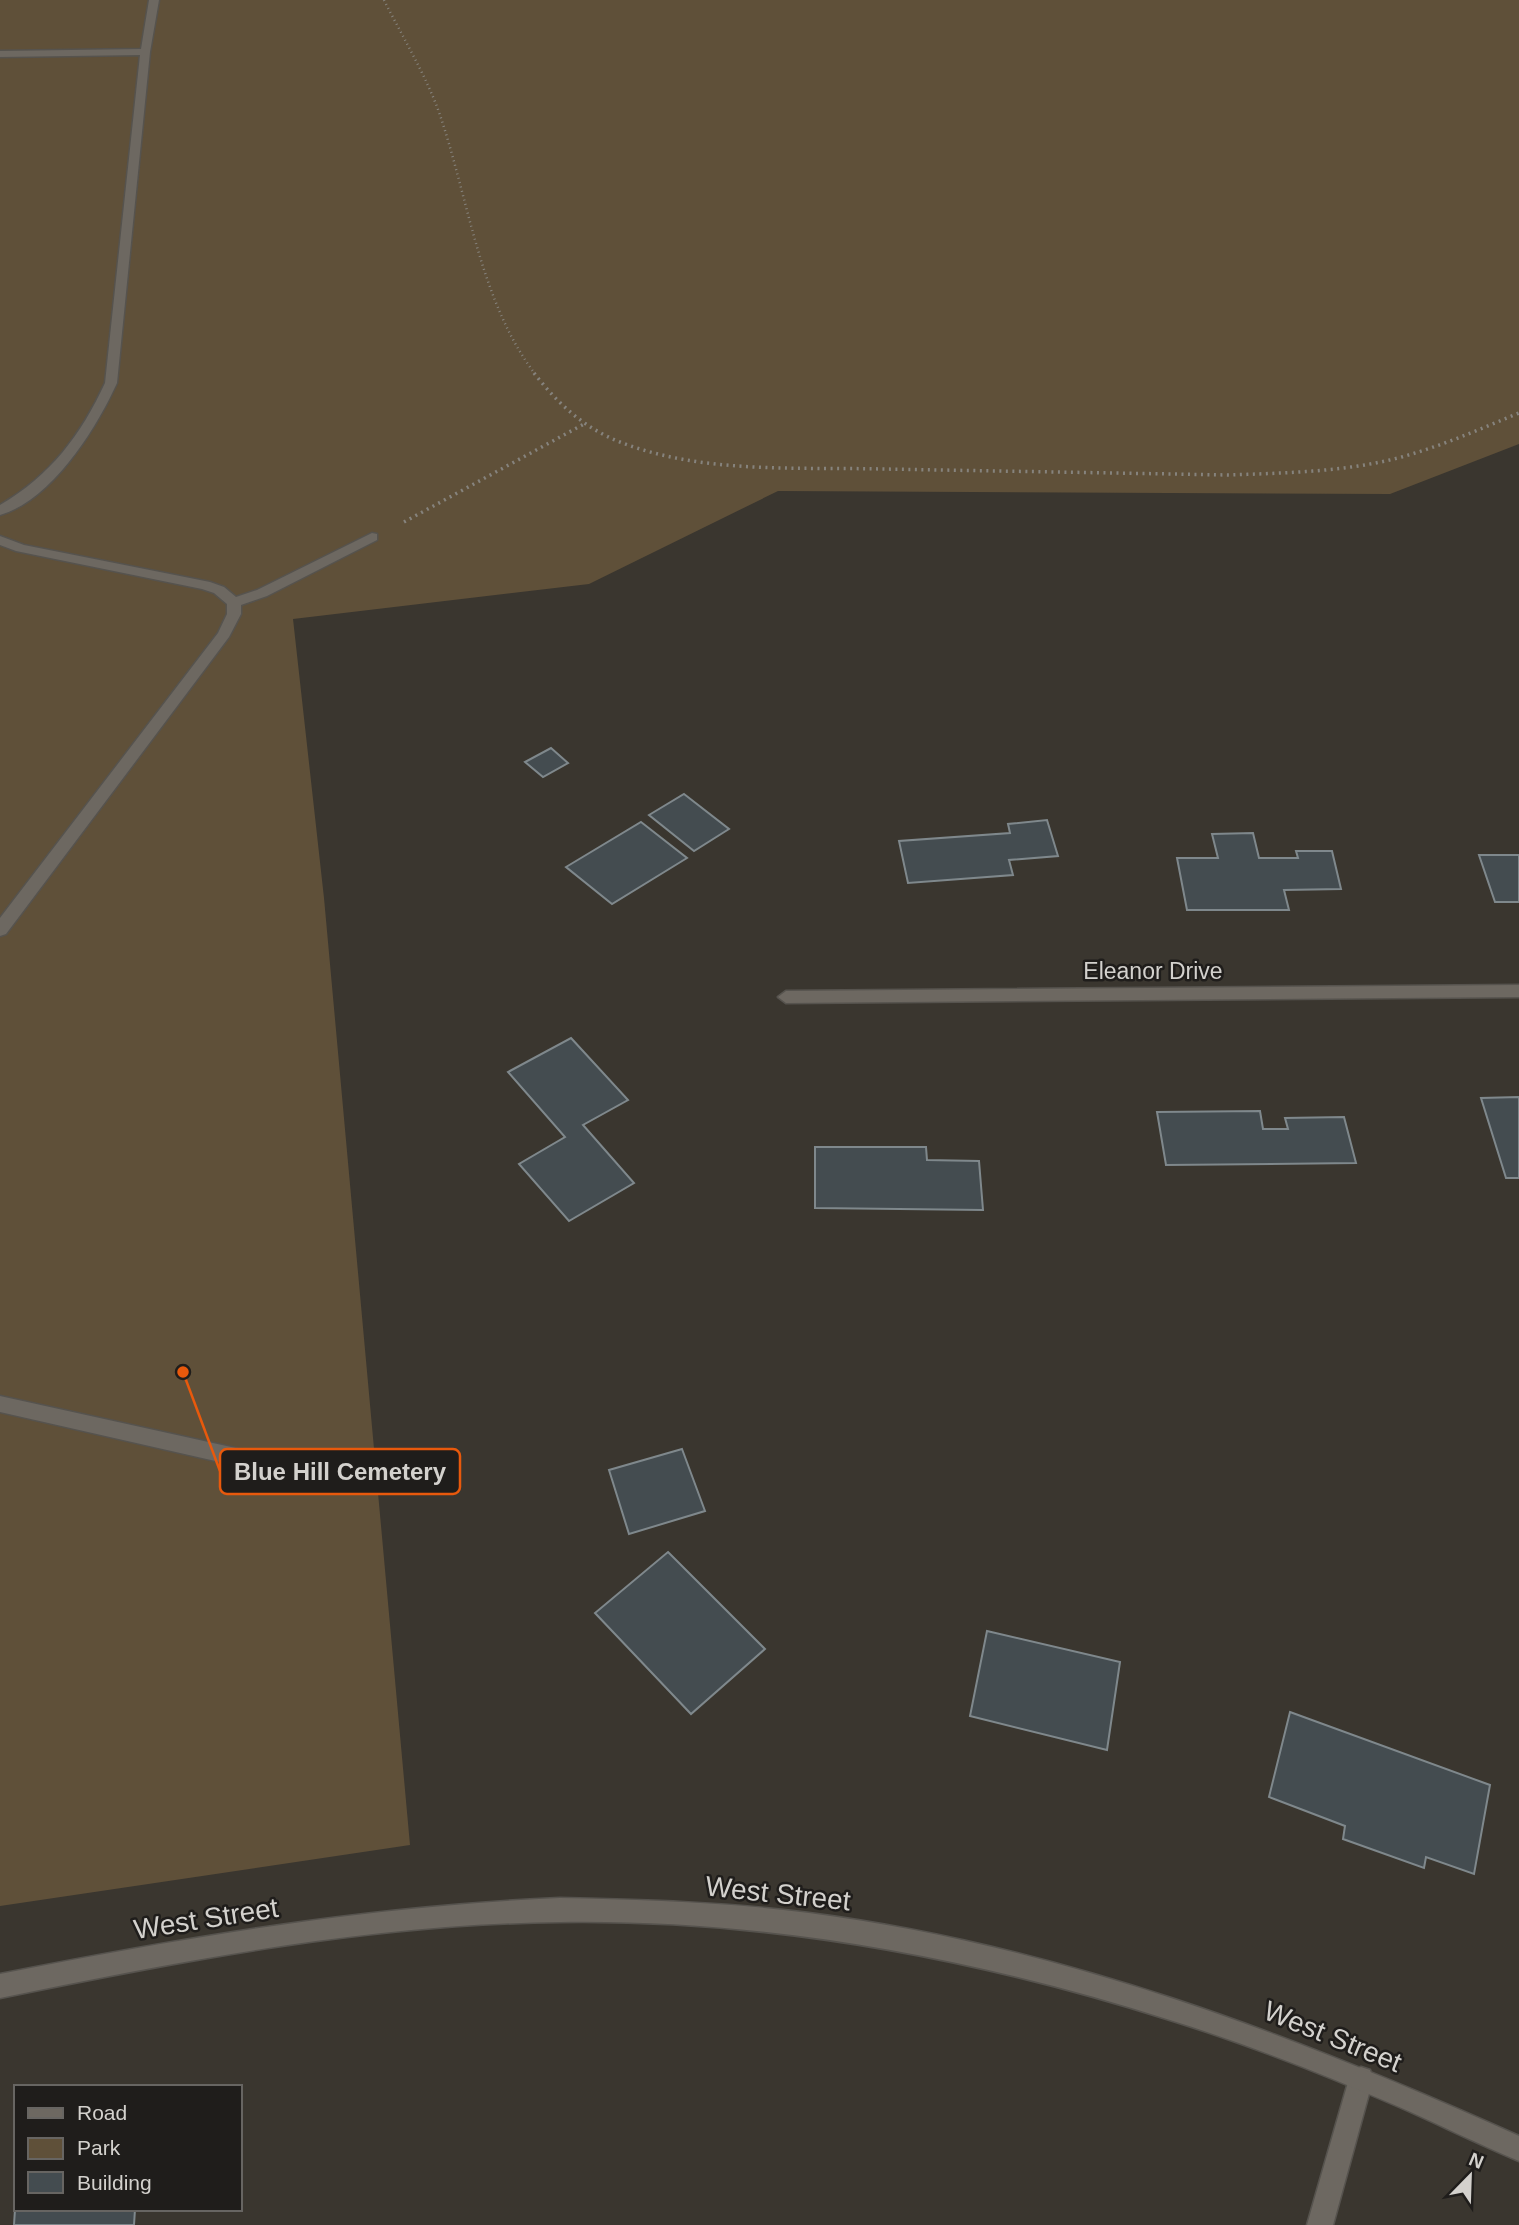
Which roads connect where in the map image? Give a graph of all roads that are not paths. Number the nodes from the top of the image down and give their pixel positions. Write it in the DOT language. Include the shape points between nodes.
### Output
graph roads {
  1 [pos="154,0"];
  2 [pos="145,52"];
  3 [pos="0,54"];
  4 [pos="0,511"];
  5 [pos="372,537"];
  6 [pos="0,540"];
  7 [pos="234,603"];
  8 [pos="0,930"];
  9 [pos="1519,991"];
  10 [pos="786,997"];
  11 [pos="0,1404"];
  12 [pos="312,1474"];
  13 [pos="0,1986"];
  14 [pos="1361,2078"];
  15 [pos="1519,2149"];
  16 [pos="1320,2225"];
  1 -- 2 [label="main road"];
  2 -- 3 [label="main road"];
  2 -- 4 [label="main road" via="111,383 96,417 61,465 31,493"];
  5 -- 7 [label="main road"];
  6 -- 7 [label="main road" via="205,585"];
  7 -- 8 [label="main road" via="224,634"];
  9 -- 10 [label="main road, Eleanor Drive"];
  11 -- 12 [label="main road"];
  13 -- 14 [label="main road, West Street" via="207,1946 392,1922 560,1910 705,1914 858,1930 1105,1986"];
  14 -- 15 [label="main road, West Street"];
  14 -- 16 [label="main road"];
}
